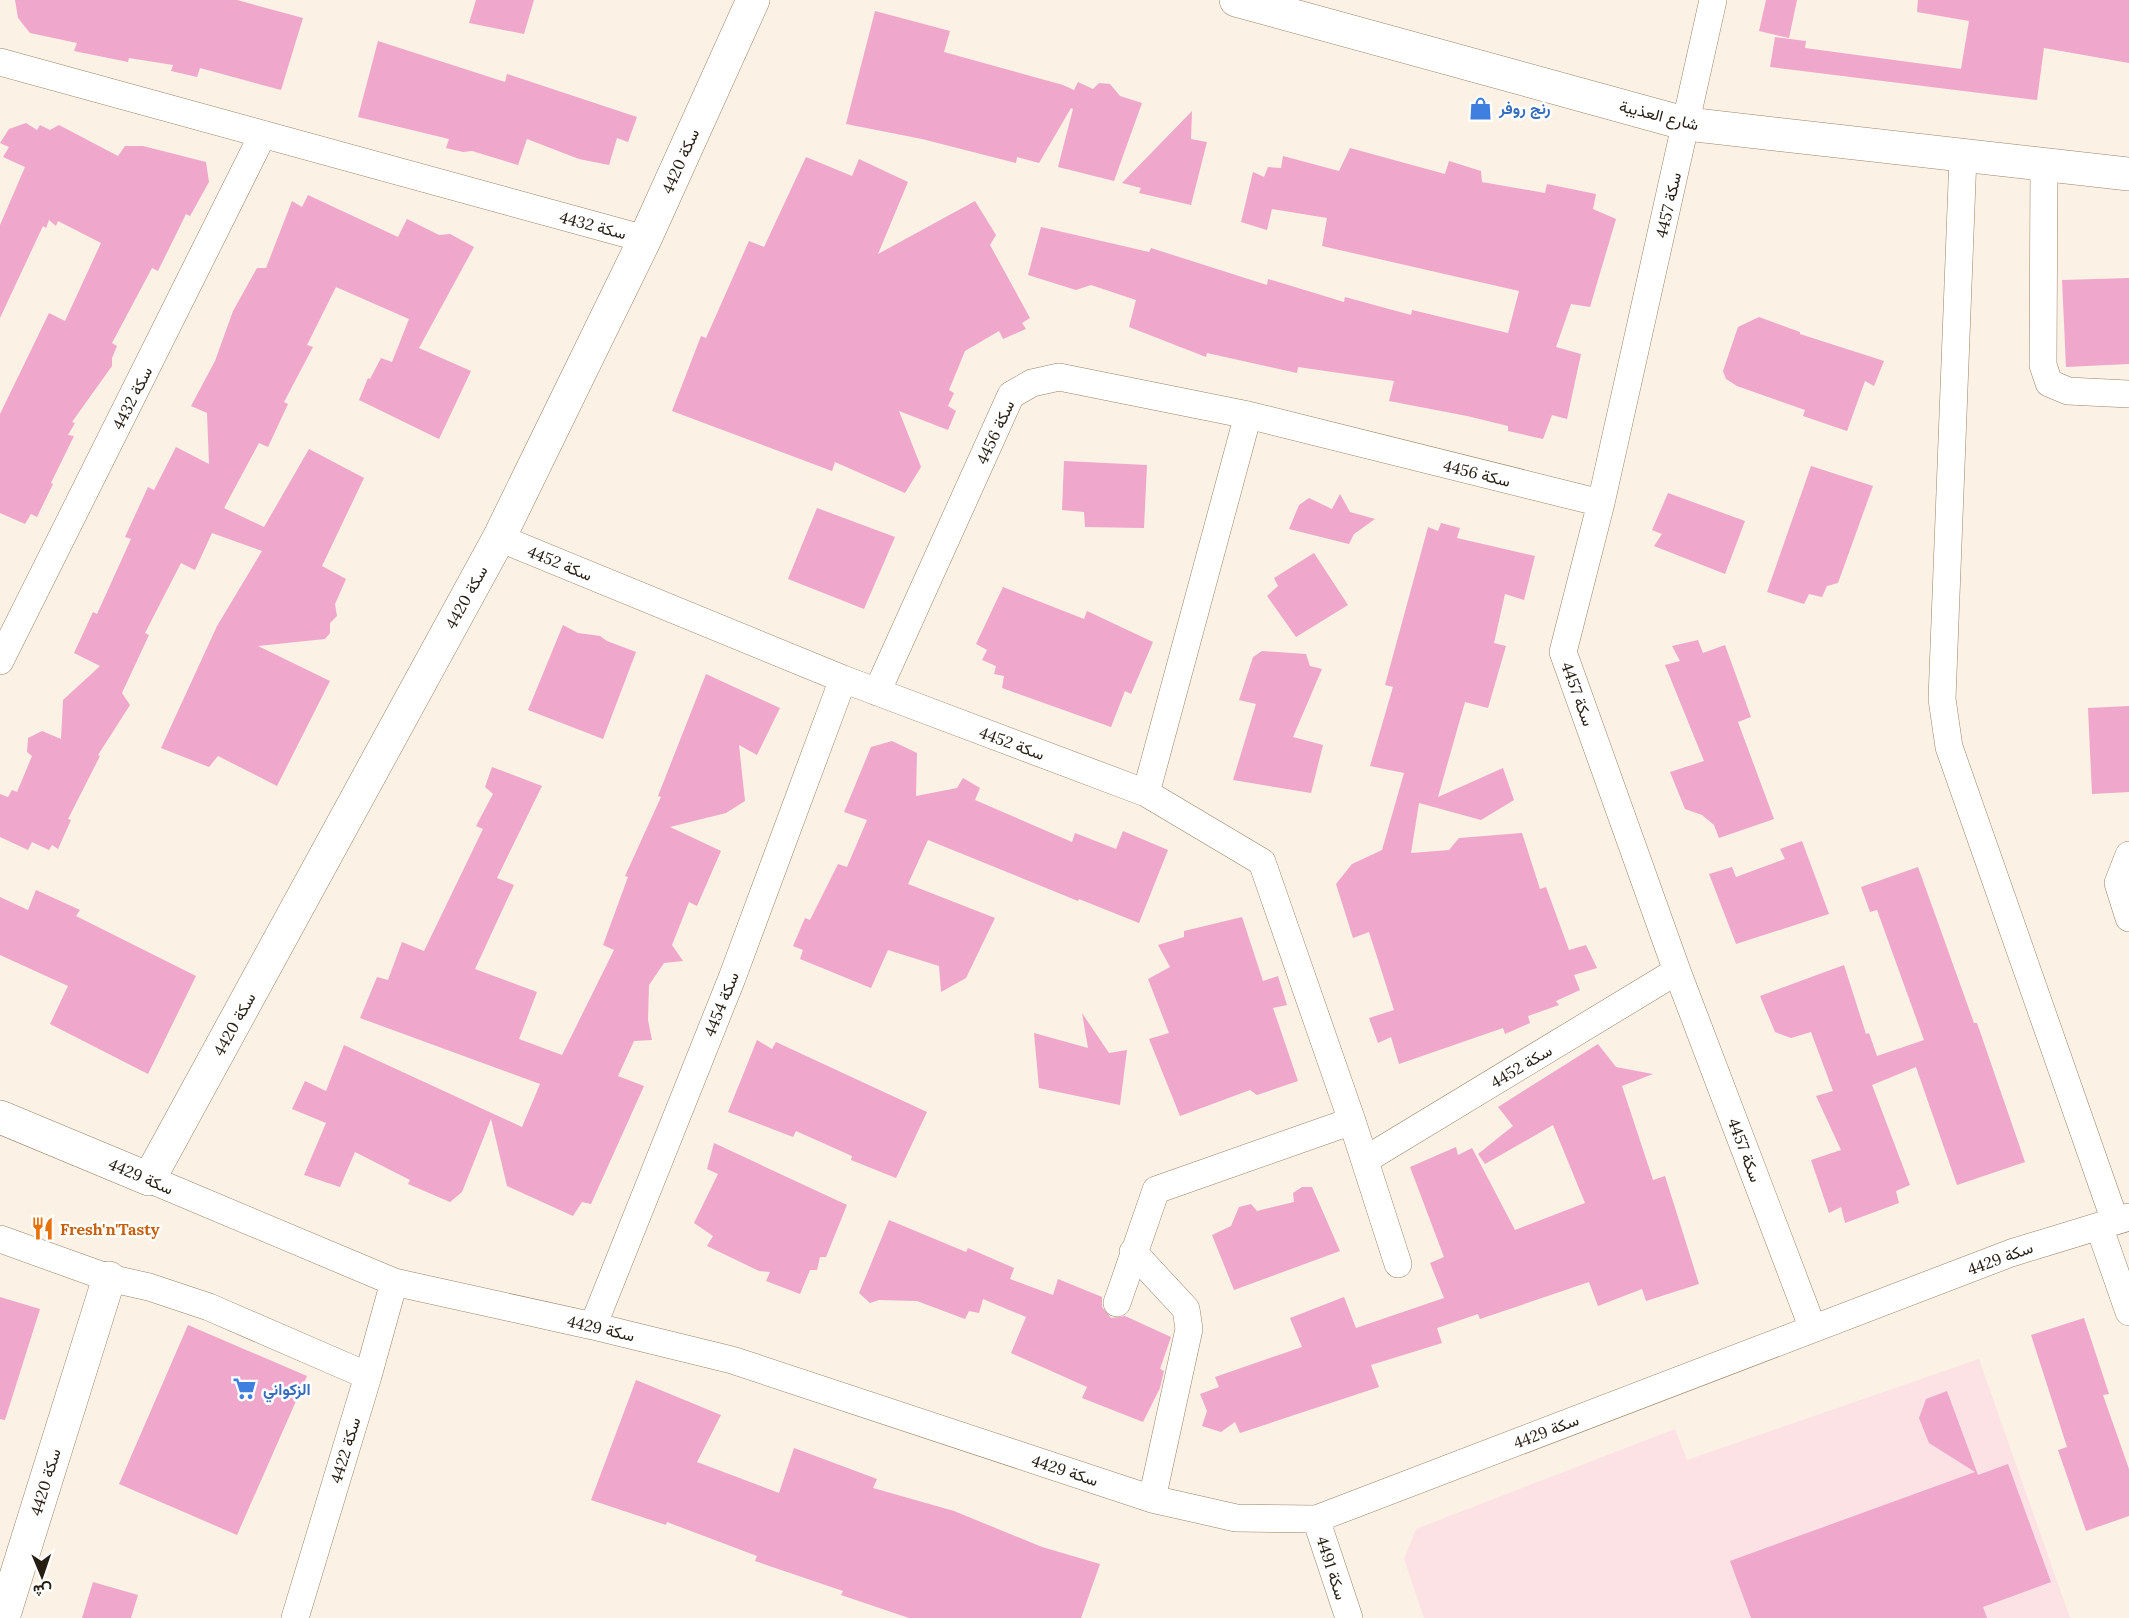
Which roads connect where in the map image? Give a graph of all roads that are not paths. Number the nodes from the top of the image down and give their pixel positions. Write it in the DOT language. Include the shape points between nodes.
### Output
graph roads {
  1 [pos="753,0"];
  2 [pos="1236,0"];
  3 [pos="1713,0"];
  4 [pos="0,62"];
  5 [pos="1687,124"];
  6 [pos="263,134"];
  7 [pos="1963,156"];
  8 [pos="2044,165"];
  9 [pos="2129,174"];
  10 [pos="645,239"];
  11 [pos="2129,394"];
  12 [pos="1248,416"];
  13 [pos="1601,503"];
  14 [pos="499,538"];
  15 [pos="0,661"];
  16 [pos="843,679"];
  17 [pos="877,692"];
  18 [pos="1146,793"];
  19 [pos="2129,855"];
  20 [pos="2129,918"];
  21 [pos="1677,971"];
  22 [pos="0,1117"];
  23 [pos="1353,1121"];
  24 [pos="1365,1160"];
  25 [pos="149,1179"];
  26 [pos="2115,1222"];
  27 [pos="0,1239"];
  28 [pos="1133,1252"];
  29 [pos="1398,1264"];
  30 [pos="109,1278"];
  31 [pos="394,1282"];
  32 [pos="1117,1303"];
  33 [pos="2129,1312"];
  34 [pos="593,1326"];
  35 [pos="1813,1329"];
  36 [pos="368,1376"];
  37 [pos="1152,1499"];
  38 [pos="1316,1519"];
  39 [pos="3,1618"];
  40 [pos="295,1618"];
  41 [pos="1349,1618"];
  1 -- 10 [label="street, سكة 4420"];
  2 -- 5 [label="street, شارع العذيبة"];
  3 -- 5 [label="street, سكة 4457"];
  4 -- 6 [label="street, سكة 4432"];
  5 -- 7 [label="street, شارع العذيبة"];
  5 -- 13 [label="street, سكة 4457"];
  6 -- 10 [label="street, سكة 4432"];
  6 -- 15 [label="street, سكة 4432"];
  7 -- 8 [label="street, شارع العذيبة"];
  7 -- 26 [label="street" via="1942,699 1949,747"];
  8 -- 9 [label="street, شارع العذيبة"];
  8 -- 11 [label="street" via="2043,365 2049,383 2068,391"];
  10 -- 14 [label="street, سكة 4420"];
  12 -- 13 [label="street, سكة 4456"];
  12 -- 17 [label="street, سكة 4456" via="1059,377 1032,383 1011,395"];
  12 -- 18 [label="street"];
  13 -- 21 [label="street, سكة 4457" via="1563,652"];
  14 -- 16 [label="street, سكة 4452"];
  14 -- 25 [label="street, سكة 4420"];
  16 -- 17 [label="street, سكة 4452"];
  16 -- 34 [label="street, سكة 4454" via="732,978"];
  17 -- 18 [label="street, سكة 4452"];
  18 -- 23 [label="street, سكة 4452" via="1262,862"];
  19 -- 20 [label="street" via="2118,882"];
  21 -- 24 [label="street, سكة 4452"];
  21 -- 35 [label="street, سكة 4457"];
  22 -- 25 [label="street, سكة 4429"];
  23 -- 24 [label="street, سكة 4452"];
  23 -- 28 [label="street" via="1156,1191"];
  24 -- 29 [label="street, سكة 4452"];
  25 -- 31 [label="street, سكة 4429"];
  26 -- 33 [label="street"];
  26 -- 35 [label="street, سكة 4429" via="2010,1253"];
  27 -- 30 [label="street"];
  28 -- 32 [label="street"];
  28 -- 37 [label="street" via="1186,1308 1189,1329"];
  30 -- 36 [label="street" via="209,1307"];
  30 -- 39 [label="street, سكة 4420"];
  31 -- 34 [label="street, سكة 4429"];
  31 -- 36 [label="street, سكة 4422"];
  34 -- 37 [label="street, سكة 4429" via="732,1360"];
  35 -- 38 [label="street, سكة 4429"];
  36 -- 40 [label="street, سكة 4422"];
  37 -- 38 [label="street, سكة 4429" via="1236,1518"];
  38 -- 41 [label="street, سكة 4491"];
}
